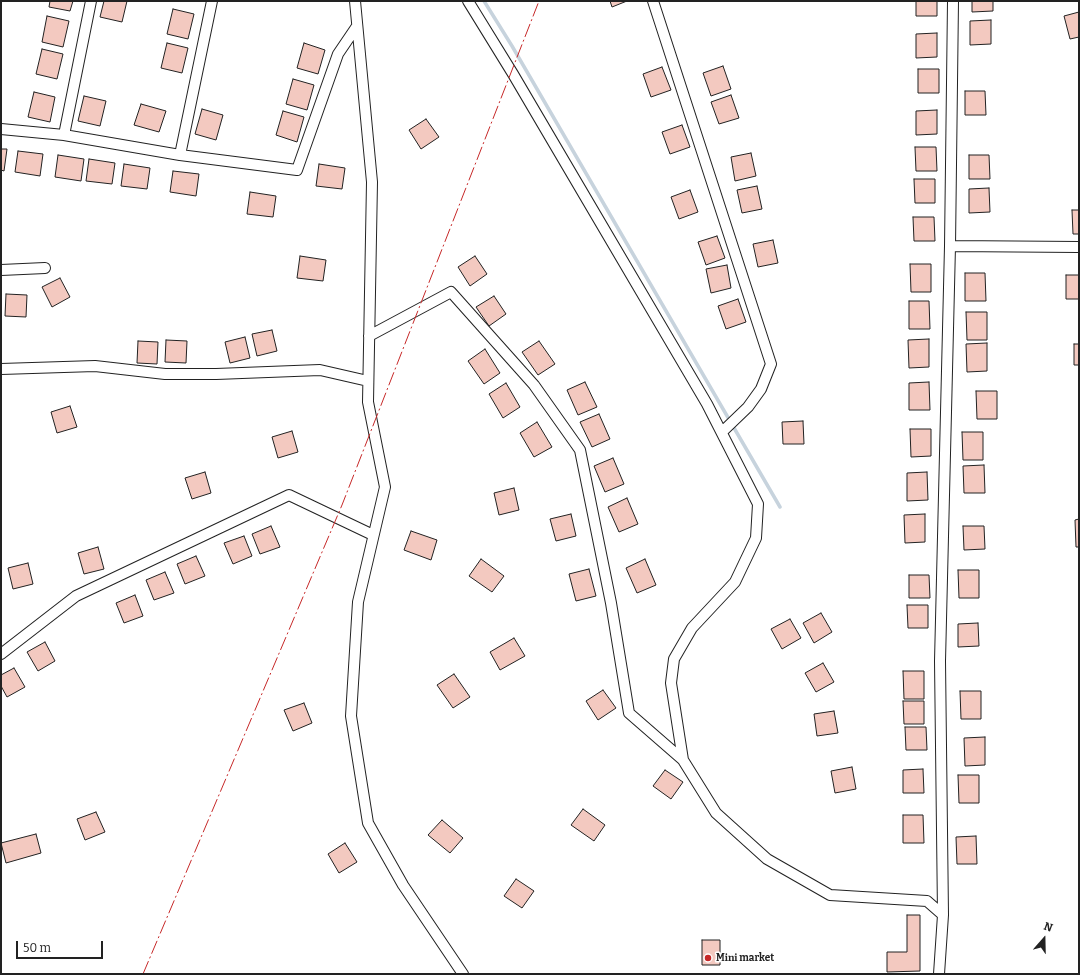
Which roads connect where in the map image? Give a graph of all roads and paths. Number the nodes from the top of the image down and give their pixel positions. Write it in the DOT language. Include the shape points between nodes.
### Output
graph roads {
  1 [pos="91,1"];
  2 [pos="212,1"];
  3 [pos="355,1"];
  4 [pos="468,1"];
  5 [pos="653,1"];
  6 [pos="953,1"];
  7 [pos="357,26"];
  8 [pos="1,129"];
  9 [pos="64,135"];
  10 [pos="180,155"];
  11 [pos="950,246"];
  12 [pos="1079,247"];
  13 [pos="45,268"];
  14 [pos="1,270"];
  15 [pos="369,336"];
  16 [pos="1,369"];
  17 [pos="368,381"];
  18 [pos="722,432"];
  19 [pos="373,535"];
  20 [pos="1,654"];
  21 [pos="683,760"];
  22 [pos="943,915"];
  23 [pos="463,974"];
  24 [pos="939,974"];
  1 -- 9 [label="street"];
  2 -- 10 [label="street"];
  3 -- 7 [label="street"];
  4 -- 18 [label="street" via="518,80"];
  5 -- 18 [label="street" via="771,364 760,389 748,407"];
  6 -- 11 [label="street"];
  7 -- 10 [label="street" via="338,54 297,170"];
  7 -- 15 [label="street" via="372,182"];
  8 -- 9 [label="street"];
  9 -- 10 [label="street"];
  11 -- 12 [label="street"];
  11 -- 22 [label="street" via="940,661"];
  13 -- 14 [label="street"];
  15 -- 17 [label="street"];
  15 -- 21 [label="street" via="451,292 534,386 580,450 629,713"];
  16 -- 17 [label="street" via="94,366 165,374 320,370"];
  17 -- 19 [label="street" via="368,402 384,487"];
  18 -- 21 [label="street" via="758,504 756,538 735,582 692,628 674,659 671,683"];
  19 -- 20 [label="street" via="289,495 76,596"];
  19 -- 23 [label="street" via="358,602 350,716 368,823 402,885"];
  21 -- 22 [label="street" via="716,813 767,859 830,895 927,901"];
  22 -- 24 [label="street"];
}
